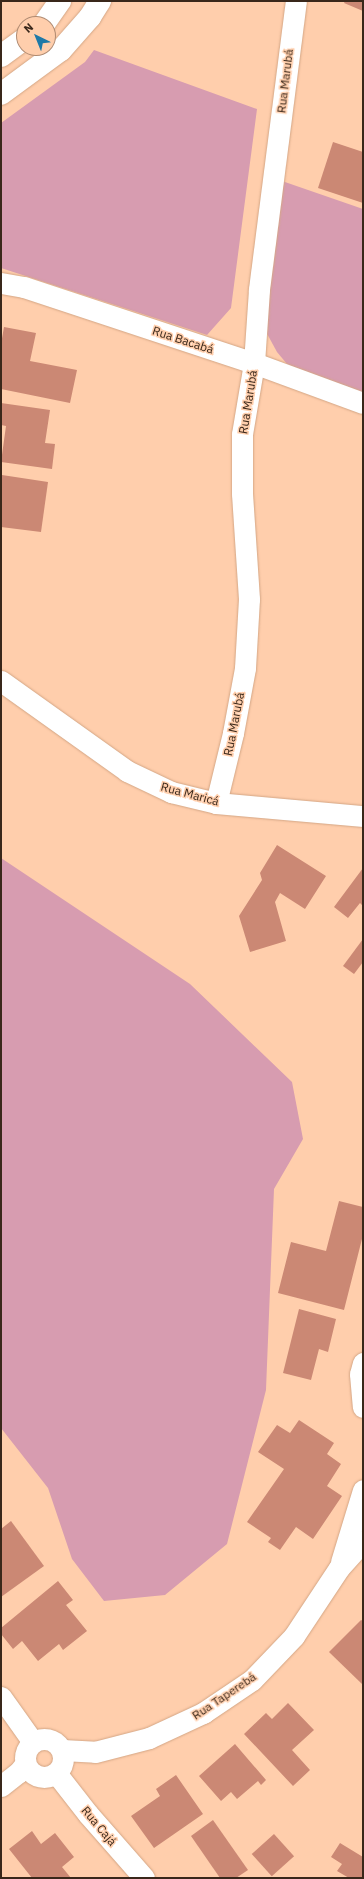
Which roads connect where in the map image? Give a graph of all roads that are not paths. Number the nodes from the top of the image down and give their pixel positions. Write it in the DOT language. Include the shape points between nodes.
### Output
graph roads {
  1 [pos="60,1"];
  2 [pos="100,1"];
  3 [pos="293,4"];
  4 [pos="50,16"];
  5 [pos="16,46"];
  6 [pos="1,56"];
  7 [pos="1,94"];
  8 [pos="1,283"];
  9 [pos="254,363"];
  10 [pos="363,403"];
  11 [pos="1,681"];
  12 [pos="216,803"];
  13 [pos="363,816"];
  14 [pos="363,1363"];
  15 [pos="363,1408"];
  16 [pos="363,1490"];
  17 [pos="363,1541"];
  18 [pos="339,1568"];
  19 [pos="1,1697"];
  20 [pos="33,1742"];
  21 [pos="62,1750"];
  22 [pos="25,1764"];
  23 [pos="56,1773"];
  24 [pos="1,1786"];
  25 [pos="144,1878"];
  1 -- 4 [label="main road"];
  2 -- 7 [label="main road" via="90,17 61,50"];
  3 -- 9 [label="street, Rua Marubá" via="259,289"];
  5 -- 6 [label="main road"];
  8 -- 9 [label="street, Rua Bacabá" via="24,287"];
  9 -- 10 [label="street, Rua Bacabá"];
  9 -- 12 [label="street, Rua Marubá" via="242,434 242,493 249,599 245,668"];
  11 -- 12 [label="street, Rua Maricá" via="127,771 171,792"];
  12 -- 13 [label="street, Rua Maricá"];
  14 -- 15 [label="street" via="360,1374"];
  16 -- 18 [label="street, Rua Taperebá"];
  17 -- 18 [label="street, Rua Taperebá"];
  18 -- 21 [label="street, Rua Taperebá" via="294,1636 252,1680 203,1713 143,1740 95,1752"];
  19 -- 20 [label="street"];
  20 -- 21 [label="street" via="46,1739 58,1744"];
  20 -- 22 [label="street" via="25,1752"];
  21 -- 23 [label="street" via="63,1763"];
  22 -- 23 [label="street" via="32,1774 38,1777"];
  22 -- 24 [label="street"];
  23 -- 25 [label="street, Rua Cajá"];
}
